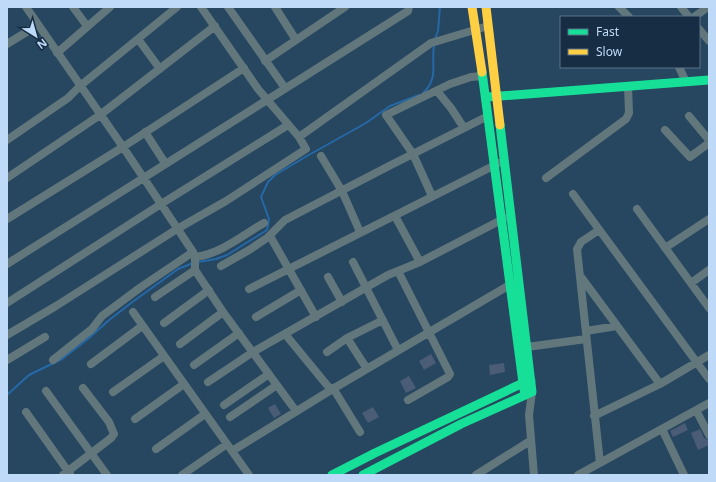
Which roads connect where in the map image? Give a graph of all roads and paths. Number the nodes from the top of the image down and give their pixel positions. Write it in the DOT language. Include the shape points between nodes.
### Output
graph roads {
  1 [pos="73,7"];
  2 [pos="110,7"];
  3 [pos="177,7"];
  4 [pos="201,7"];
  5 [pos="345,7"];
  6 [pos="409,7"];
  7 [pos="472,7"];
  8 [pos="486,7"];
  9 [pos="619,7"];
  10 [pos="681,7"];
  11 [pos="708,7"];
  12 [pos="28,8"];
  13 [pos="229,8"];
  14 [pos="279,8"];
  15 [pos="628,16"];
  16 [pos="688,16"];
  17 [pos="695,16"];
  18 [pos="38,26"];
  19 [pos="88,26"];
  20 [pos="215,26"];
  21 [pos="488,26"];
  22 [pos="476,29"];
  23 [pos="700,30"];
  24 [pos="138,39"];
  25 [pos="296,40"];
  26 [pos="709,41"];
  27 [pos="7,44"];
  28 [pos="57,53"];
  29 [pos="265,60"];
  30 [pos="244,68"];
  31 [pos="679,68"];
  32 [pos="160,69"];
  33 [pos="482,76"];
  34 [pos="709,80"];
  35 [pos="686,82"];
  36 [pos="80,86"];
  37 [pos="628,86"];
  38 [pos="285,88"];
  39 [pos="437,91"];
  40 [pos="497,96"];
  41 [pos="486,97"];
  42 [pos="267,100"];
  43 [pos="100,115"];
  44 [pos="488,116"];
  45 [pos="689,116"];
  46 [pos="288,125"];
  47 [pos="464,128"];
  48 [pos="665,130"];
  49 [pos="145,132"];
  50 [pos="299,137"];
  51 [pos="7,140"];
  52 [pos="709,140"];
  53 [pos="709,143"];
  54 [pos="122,147"];
  55 [pos="413,154"];
  56 [pos="321,156"];
  57 [pos="505,161"];
  58 [pos="165,163"];
  59 [pos="495,165"];
  60 [pos="143,177"];
  61 [pos="7,178"];
  62 [pos="546,178"];
  63 [pos="342,190"];
  64 [pos="573,194"];
  65 [pos="432,196"];
  66 [pos="161,204"];
  67 [pos="637,209"];
  68 [pos="395,216"];
  69 [pos="512,216"];
  70 [pos="7,219"];
  71 [pos="709,219"];
  72 [pos="502,220"];
  73 [pos="264,223"];
  74 [pos="177,229"];
  75 [pos="599,230"];
  76 [pos="360,232"];
  77 [pos="270,236"];
  78 [pos="665,248"];
  79 [pos="194,261"];
  80 [pos="353,262"];
  81 [pos="420,262"];
  82 [pos="7,264"];
  83 [pos="221,266"];
  84 [pos="288,268"];
  85 [pos="709,270"];
  86 [pos="398,271"];
  87 [pos="580,276"];
  88 [pos="328,277"];
  89 [pos="519,280"];
  90 [pos="691,283"];
  91 [pos="510,284"];
  92 [pos="366,288"];
  93 [pos="249,289"];
  94 [pos="209,290"];
  95 [pos="301,290"];
  96 [pos="155,297"];
  97 [pos="342,302"];
  98 [pos="7,304"];
  99 [pos="709,308"];
  100 [pos="133,312"];
  101 [pos="223,312"];
  102 [pos="256,316"];
  103 [pos="316,317"];
  104 [pos="383,320"];
  105 [pos="164,323"];
  106 [pos="142,326"];
  107 [pos="617,326"];
  108 [pos="430,332"];
  109 [pos="239,333"];
  110 [pos="285,334"];
  111 [pos="7,335"];
  112 [pos="586,335"];
  113 [pos="45,337"];
  114 [pos="347,338"];
  115 [pos="180,344"];
  116 [pos="527,347"];
  117 [pos="398,350"];
  118 [pos="253,352"];
  119 [pos="327,352"];
  120 [pos="709,355"];
  121 [pos="164,356"];
  122 [pos="7,360"];
  123 [pos="53,360"];
  124 [pos="697,363"];
  125 [pos="91,364"];
  126 [pos="194,365"];
  127 [pos="367,369"];
  128 [pos="269,374"];
  129 [pos="709,379"];
  130 [pos="208,382"];
  131 [pos="527,382"];
  132 [pos="184,384"];
  133 [pos="660,384"];
  134 [pos="277,385"];
  135 [pos="83,388"];
  136 [pos="332,389"];
  137 [pos="46,391"];
  138 [pos="113,392"];
  139 [pos="528,393"];
  140 [pos="408,400"];
  141 [pos="709,403"];
  142 [pos="224,405"];
  143 [pos="696,410"];
  144 [pos="296,411"];
  145 [pos="26,412"];
  146 [pos="206,414"];
  147 [pos="594,416"];
  148 [pos="230,417"];
  149 [pos="135,419"];
  150 [pos="662,429"];
  151 [pos="360,432"];
  152 [pos="709,435"];
  153 [pos="530,441"];
  154 [pos="229,447"];
  155 [pos="156,449"];
  156 [pos="92,453"];
  157 [pos="600,463"];
  158 [pos="67,474"];
  159 [pos="107,475"];
  160 [pos="182,475"];
  161 [pos="248,475"];
  162 [pos="332,475"];
  163 [pos="363,475"];
  164 [pos="476,475"];
  165 [pos="534,475"];
  166 [pos="578,475"];
  167 [pos="684,475"];
  1 -- 19 [label="street"];
  2 -- 19 [label="street"];
  3 -- 24 [label="street"];
  4 -- 20 [label="street"];
  5 -- 25 [label="street"];
  6 -- 38 [label="street" via="408,11"];
  7 -- 22 [label="main road"];
  8 -- 21 [label="main road"];
  9 -- 15 [label="street"];
  10 -- 16 [label="street"];
  11 -- 17 [label="street"];
  12 -- 18 [label="street"];
  13 -- 29 [label="street"];
  14 -- 25 [label="street"];
  18 -- 27 [label="street"];
  18 -- 28 [label="street"];
  19 -- 28 [label="street"];
  20 -- 30 [label="street"];
  20 -- 32 [label="street"];
  21 -- 22 [label="street"];
  21 -- 40 [label="main road"];
  22 -- 33 [label="main road"];
  22 -- 50 [label="street" via="431,43"];
  23 -- 26 [label="street"];
  24 -- 32 [label="street"];
  24 -- 36 [label="street"];
  25 -- 29 [label="street"];
  28 -- 36 [label="street"];
  29 -- 38 [label="street"];
  30 -- 42 [label="street"];
  30 -- 49 [label="street"];
  31 -- 35 [label="street"];
  32 -- 43 [label="street"];
  33 -- 39 [label="street" via="461,80"];
  33 -- 41 [label="main road"];
  34 -- 35 [label="main road"];
  35 -- 37 [label="main road"];
  36 -- 43 [label="street"];
  36 -- 51 [label="street" via="68,98"];
  37 -- 40 [label="main road"];
  37 -- 62 [label="street" via="629,113 626,119"];
  38 -- 42 [label="street"];
  39 -- 47 [label="street"];
  39 -- 55 [label="street" via="386,115"];
  40 -- 41 [label="main road"];
  40 -- 57 [label="main road"];
  41 -- 44 [label="main road"];
  42 -- 46 [label="street"];
  42 -- 58 [label="street"];
  43 -- 54 [label="street"];
  43 -- 61 [label="street"];
  44 -- 47 [label="street"];
  44 -- 59 [label="main road"];
  45 -- 52 [label="street"];
  46 -- 50 [label="street"];
  46 -- 66 [label="street"];
  47 -- 55 [label="street"];
  48 -- 53 [label="street" via="690,157"];
  49 -- 54 [label="street"];
  49 -- 58 [label="street"];
  50 -- 74 [label="street" via="306,147 305,150"];
  54 -- 60 [label="street"];
  54 -- 70 [label="street"];
  55 -- 63 [label="street"];
  55 -- 65 [label="street"];
  56 -- 63 [label="street"];
  57 -- 59 [label="street"];
  57 -- 69 [label="main road"];
  58 -- 60 [label="street"];
  59 -- 65 [label="street"];
  59 -- 72 [label="main road"];
  60 -- 66 [label="street"];
  60 -- 82 [label="street"];
  63 -- 76 [label="street"];
  63 -- 77 [label="street" via="285,220"];
  64 -- 75 [label="street"];
  65 -- 68 [label="street"];
  66 -- 74 [label="street"];
  66 -- 98 [label="street"];
  67 -- 78 [label="street"];
  68 -- 76 [label="street"];
  68 -- 81 [label="street"];
  69 -- 72 [label="street"];
  69 -- 89 [label="main road"];
  71 -- 78 [label="street"];
  72 -- 81 [label="street"];
  72 -- 91 [label="main road"];
  73 -- 79 [label="street" via="219,250"];
  74 -- 79 [label="street"];
  74 -- 111 [label="street"];
  75 -- 87 [label="street" via="578,245"];
  75 -- 124 [label="street"];
  76 -- 84 [label="street"];
  77 -- 83 [label="street"];
  77 -- 84 [label="street"];
  78 -- 90 [label="street"];
  79 -- 94 [label="street"];
  79 -- 96 [label="street"];
  79 -- 123 [label="street" via="141,287 102,316 92,330"];
  80 -- 92 [label="street"];
  81 -- 86 [label="street"];
  84 -- 93 [label="street"];
  84 -- 95 [label="street"];
  85 -- 90 [label="street"];
  86 -- 92 [label="street"];
  86 -- 108 [label="street"];
  87 -- 107 [label="street"];
  87 -- 112 [label="street"];
  88 -- 97 [label="street"];
  89 -- 91 [label="street"];
  89 -- 116 [label="main road"];
  90 -- 99 [label="street"];
  91 -- 108 [label="street"];
  91 -- 131 [label="main road"];
  92 -- 97 [label="street"];
  92 -- 104 [label="street"];
  94 -- 101 [label="street"];
  94 -- 105 [label="street"];
  95 -- 102 [label="street"];
  95 -- 103 [label="street"];
  97 -- 103 [label="street"];
  100 -- 106 [label="street"];
  101 -- 109 [label="street"];
  101 -- 115 [label="street"];
  103 -- 110 [label="street"];
  104 -- 114 [label="street"];
  104 -- 117 [label="street"];
  106 -- 121 [label="street"];
  106 -- 125 [label="street"];
  107 -- 112 [label="street"];
  107 -- 133 [label="street"];
  108 -- 117 [label="street"];
  108 -- 140 [label="street" via="450,375"];
  109 -- 118 [label="street"];
  109 -- 126 [label="street"];
  110 -- 118 [label="street"];
  110 -- 136 [label="street"];
  112 -- 116 [label="street"];
  112 -- 147 [label="street"];
  113 -- 122 [label="street"];
  114 -- 119 [label="street"];
  114 -- 127 [label="street"];
  116 -- 131 [label="main road"];
  117 -- 127 [label="street"];
  118 -- 128 [label="street"];
  118 -- 130 [label="street"];
  120 -- 124 [label="street"];
  121 -- 132 [label="street"];
  121 -- 138 [label="street"];
  124 -- 129 [label="street"];
  124 -- 133 [label="street"];
  127 -- 136 [label="street"];
  128 -- 134 [label="street"];
  128 -- 142 [label="street"];
  131 -- 139 [label="main road"];
  131 -- 162 [label="main road"];
  132 -- 146 [label="street"];
  132 -- 149 [label="street"];
  133 -- 147 [label="street"];
  134 -- 144 [label="street"];
  134 -- 148 [label="street"];
  135 -- 156 [label="street" via="109,422 114,433"];
  136 -- 144 [label="street"];
  136 -- 151 [label="street"];
  137 -- 156 [label="street"];
  139 -- 153 [label="street"];
  139 -- 163 [label="main road" via="461,424"];
  141 -- 143 [label="street"];
  143 -- 150 [label="street"];
  143 -- 152 [label="street"];
  144 -- 154 [label="street"];
  145 -- 158 [label="street"];
  146 -- 154 [label="street"];
  146 -- 155 [label="street"];
  147 -- 157 [label="street"];
  150 -- 157 [label="street"];
  150 -- 167 [label="street"];
  153 -- 164 [label="street"];
  153 -- 165 [label="street"];
  154 -- 160 [label="street"];
  154 -- 161 [label="street"];
  156 -- 158 [label="street"];
  156 -- 159 [label="street"];
  157 -- 166 [label="street"];
}
